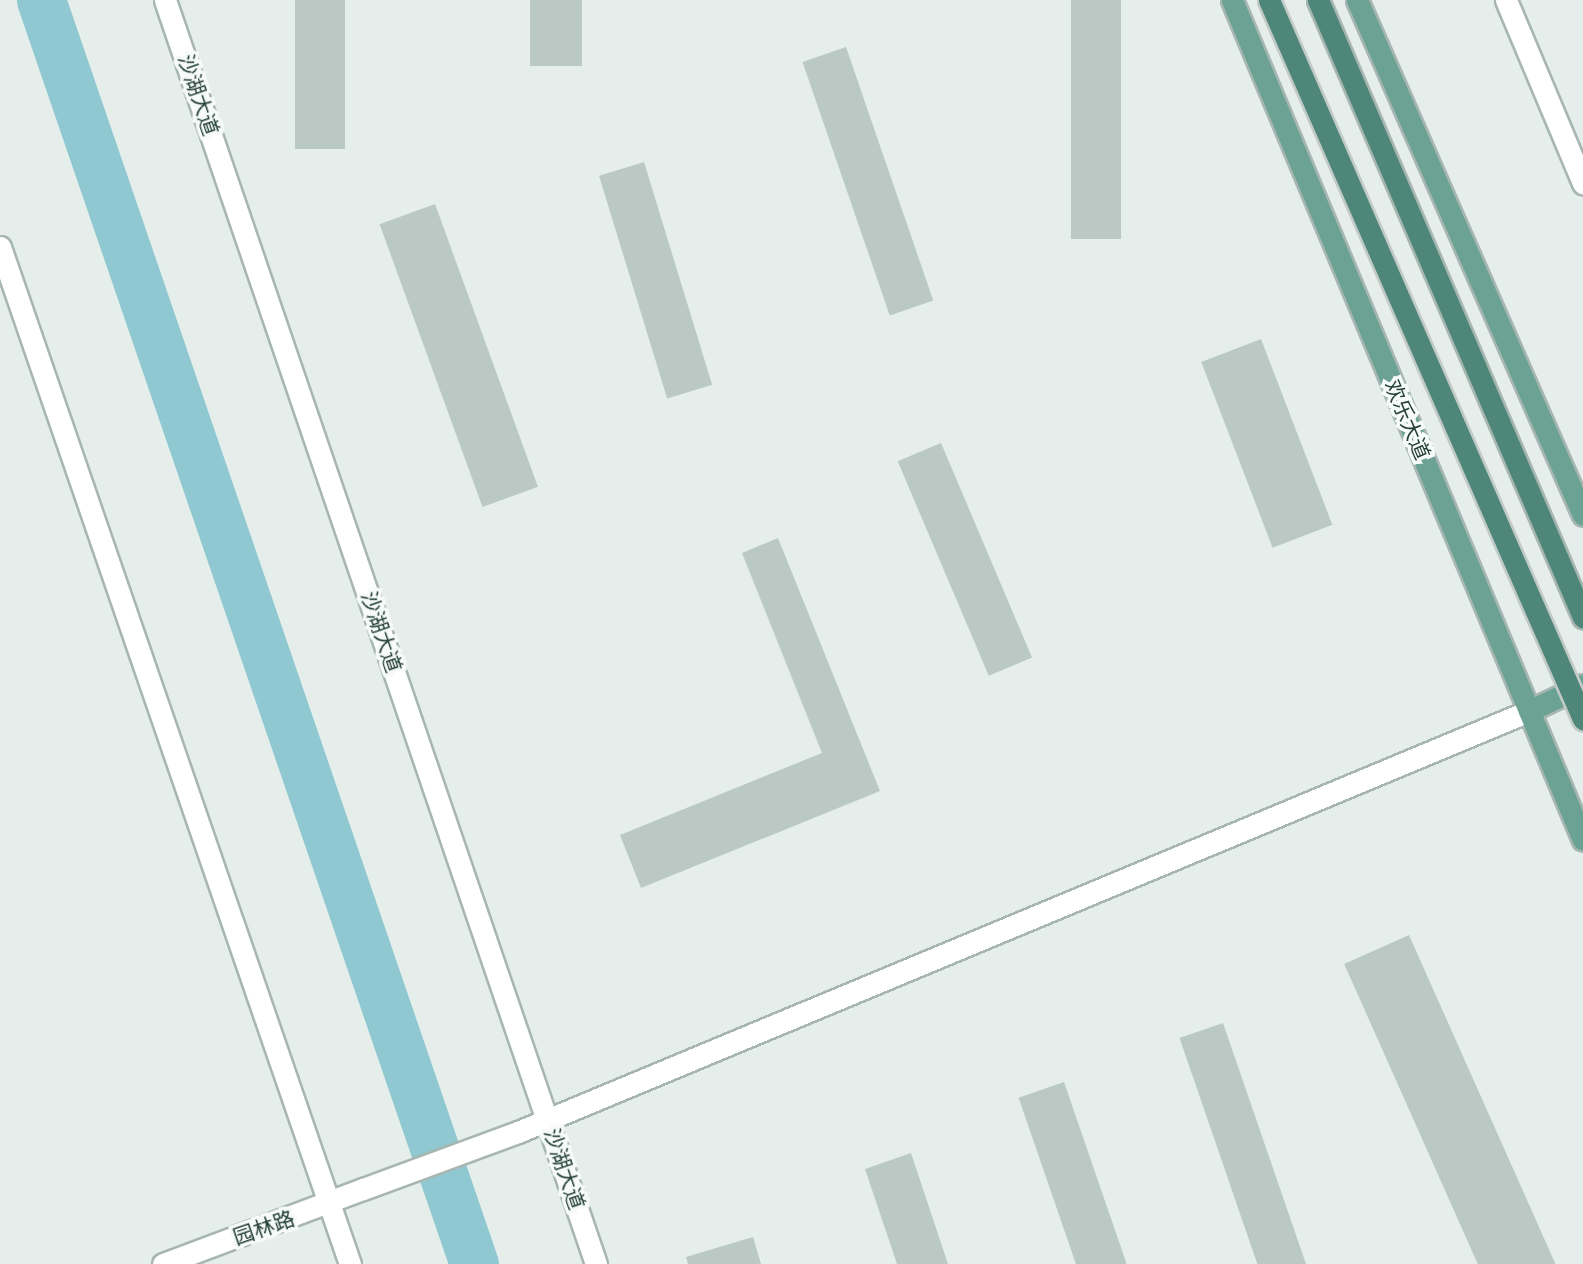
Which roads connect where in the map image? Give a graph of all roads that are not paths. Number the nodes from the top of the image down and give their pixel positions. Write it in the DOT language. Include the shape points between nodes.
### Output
graph roads {
  1 [pos="165,0"];
  2 [pos="1232,0"];
  3 [pos="1269,0"];
  4 [pos="1318,0"];
  5 [pos="1357,0"];
  6 [pos="1506,0"];
  7 [pos="1583,183"];
  8 [pos="0,247"];
  9 [pos="1583,515"];
  10 [pos="1583,617"];
  11 [pos="1583,684"];
  12 [pos="1529,711"];
  13 [pos="1583,719"];
  14 [pos="1583,840"];
  15 [pos="547,1120"];
  16 [pos="330,1205"];
  17 [pos="163,1264"];
  18 [pos="350,1264"];
  19 [pos="596,1264"];
  1 -- 15 [label="main road, 沙湖大道"];
  2 -- 12 [label="main road, 欢乐大道"];
  3 -- 13 [label="highway, 欢乐大道, bridge"];
  4 -- 10 [label="highway"];
  5 -- 9 [label="main road"];
  6 -- 7 [label="main road"];
  8 -- 16 [label="main road"];
  11 -- 12 [label="main road"];
  12 -- 14 [label="main road, 欢乐大道"];
  12 -- 15 [label="main road, 园林路"];
  15 -- 16 [label="main road, 园林路"];
  15 -- 19 [label="main road, 沙湖大道"];
  16 -- 17 [label="main road, 园林路"];
  16 -- 18 [label="main road"];
}
